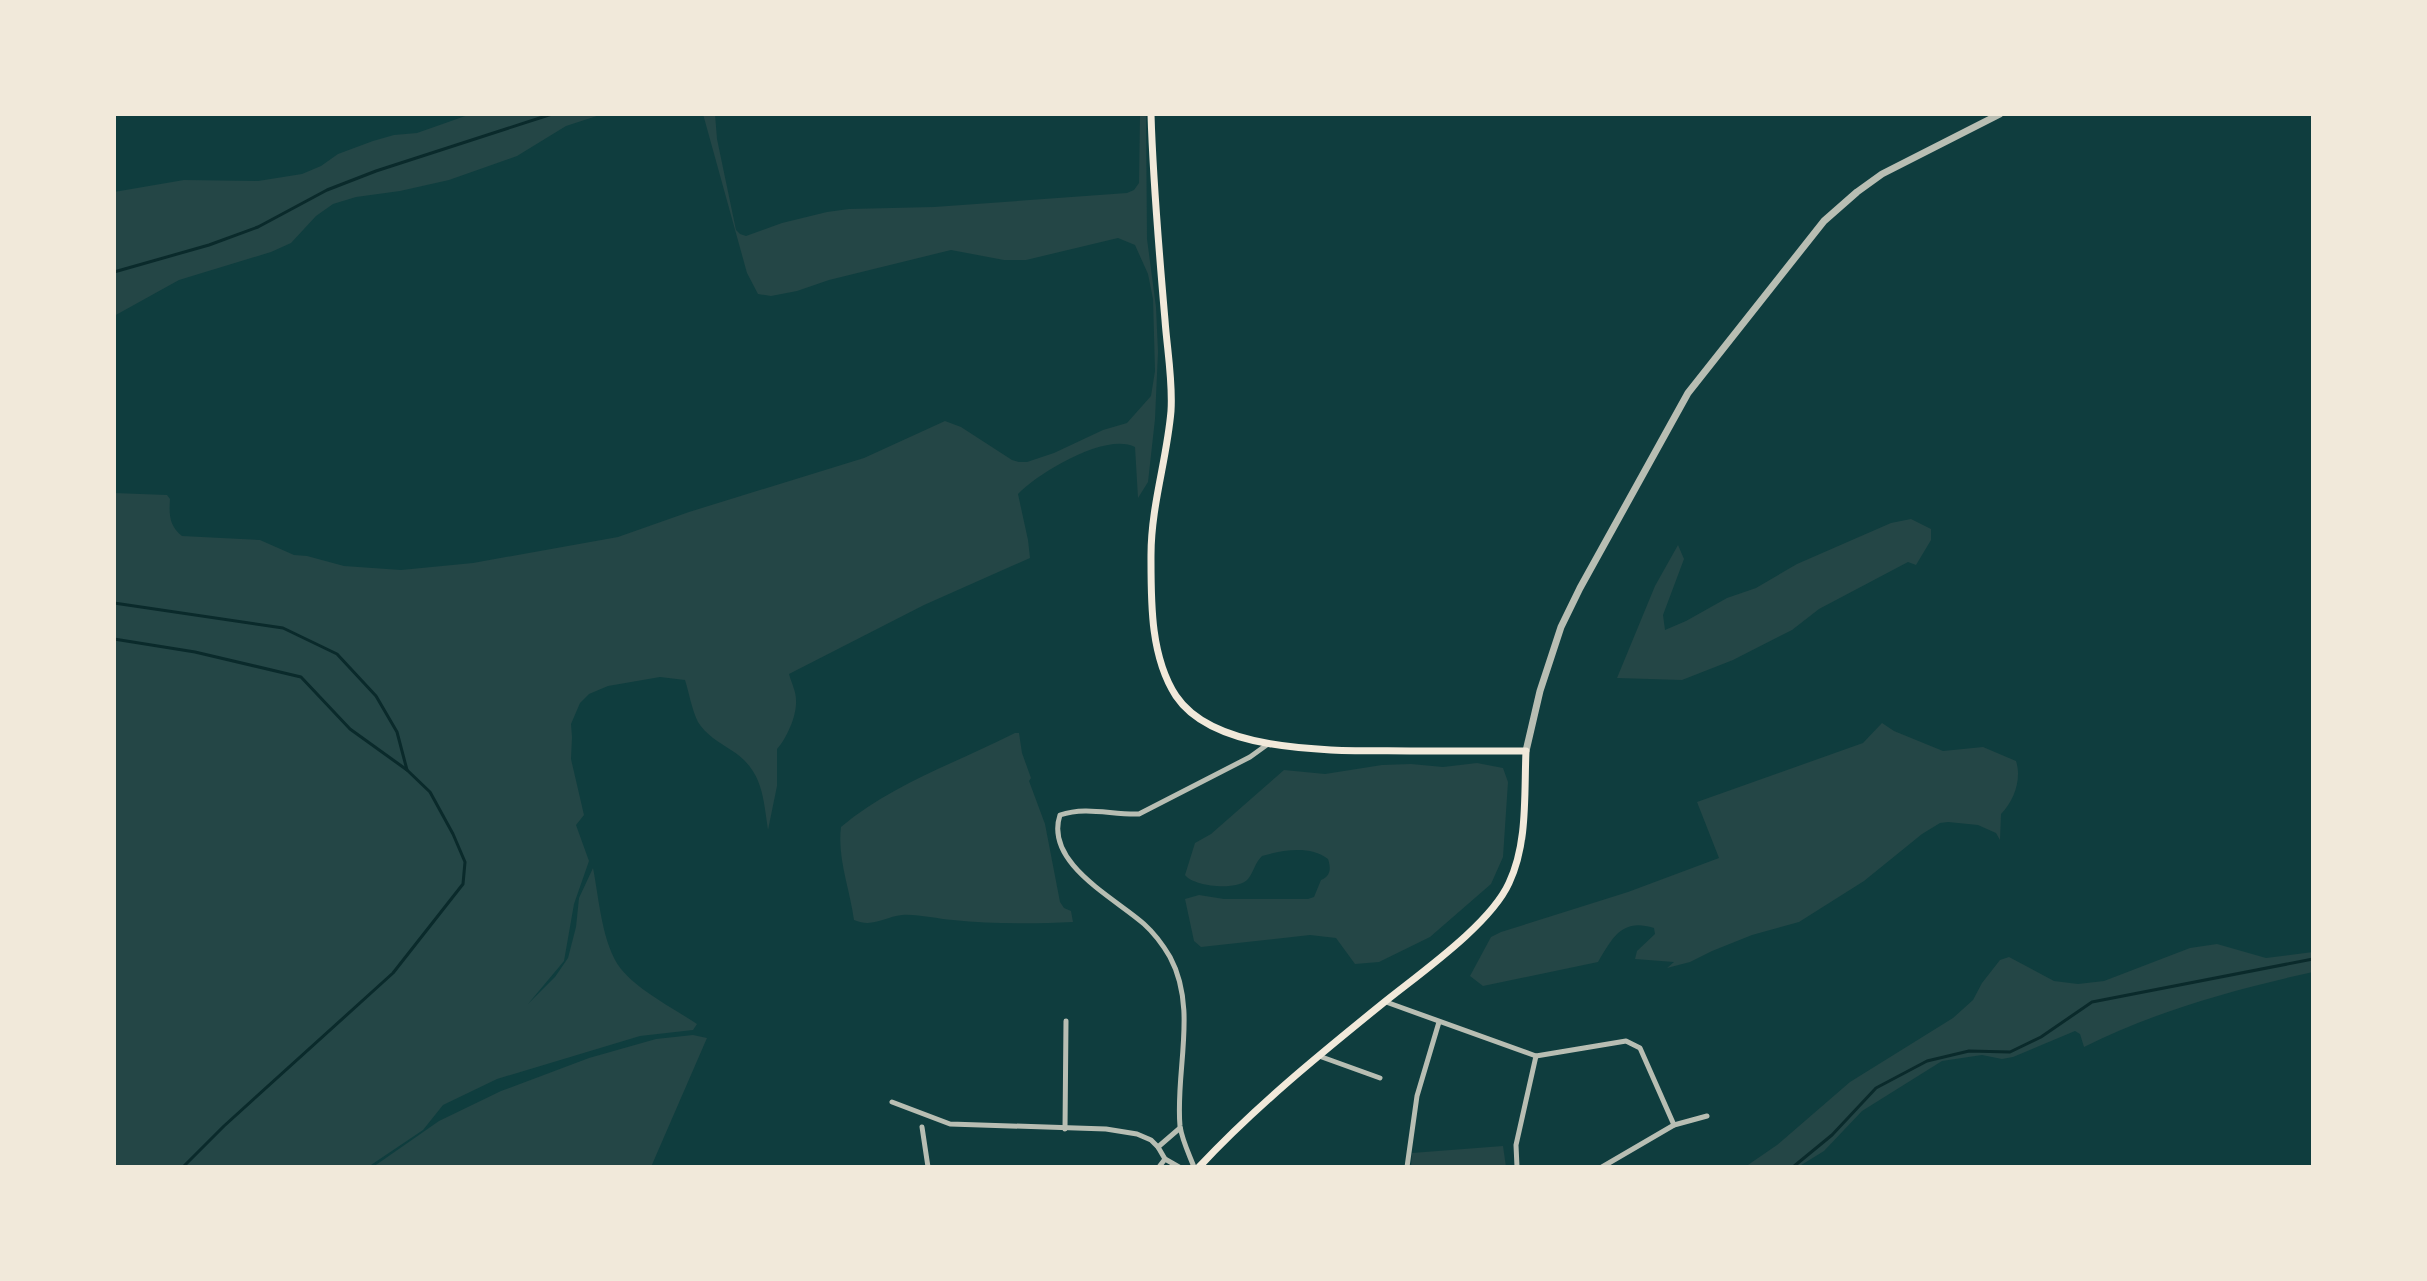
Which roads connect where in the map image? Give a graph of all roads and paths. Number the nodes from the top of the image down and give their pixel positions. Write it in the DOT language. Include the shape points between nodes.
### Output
graph roads {
  1 [pos="1151,114"];
  2 [pos="2000,114"];
  3 [pos="1268,743"];
  4 [pos="1526,751"];
  5 [pos="1385,1001"];
  6 [pos="1066,1021"];
  7 [pos="1439,1022"];
  8 [pos="1319,1056"];
  9 [pos="1536,1056"];
  10 [pos="1380,1078"];
  11 [pos="892,1102"];
  12 [pos="1707,1116"];
  13 [pos="1674,1125"];
  14 [pos="922,1127"];
  15 [pos="1180,1128"];
  16 [pos="1065,1129"];
  17 [pos="1158,1147"];
  18 [pos="1165,1159"];
  19 [pos="928,1167"];
  20 [pos="1159,1167"];
  21 [pos="1179,1167"];
  22 [pos="1196,1167"];
  23 [pos="1407,1167"];
  24 [pos="1517,1167"];
  25 [pos="1602,1167"];
  1 -- 3 [label="main road" via="1171,407 1151,552 1157,648 1177,698 1201,721"];
  2 -- 4 [label="street" via="1882,174 1835,211 1688,393 1561,627"];
  3 -- 4 [label="main road" via="1339,750"];
  3 -- 15 [label="street" via="1139,814 1071,811 1060,815 1056,826 1077,870 1147,926 1177,972 1184,1012"];
  4 -- 5 [label="main road" via="1521,846 1510,881 1487,915"];
  5 -- 7 [label="street"];
  5 -- 8 [label="main road"];
  6 -- 16 [label="street"];
  7 -- 9 [label="street"];
  7 -- 23 [label="street" via="1417,1096"];
  8 -- 10 [label="street"];
  8 -- 22 [label="main road"];
  9 -- 13 [label="street" via="1626,1041 1640,1048"];
  9 -- 24 [label="street" via="1516,1145"];
  11 -- 16 [label="street" via="950,1124"];
  12 -- 13 [label="street"];
  13 -- 25 [label="street"];
  14 -- 19 [label="street"];
  15 -- 17 [label="street"];
  15 -- 22 [label="street"];
  16 -- 17 [label="street" via="1137,1134"];
  17 -- 18 [label="street"];
  18 -- 20 [label="street"];
  18 -- 21 [label="street"];
}
